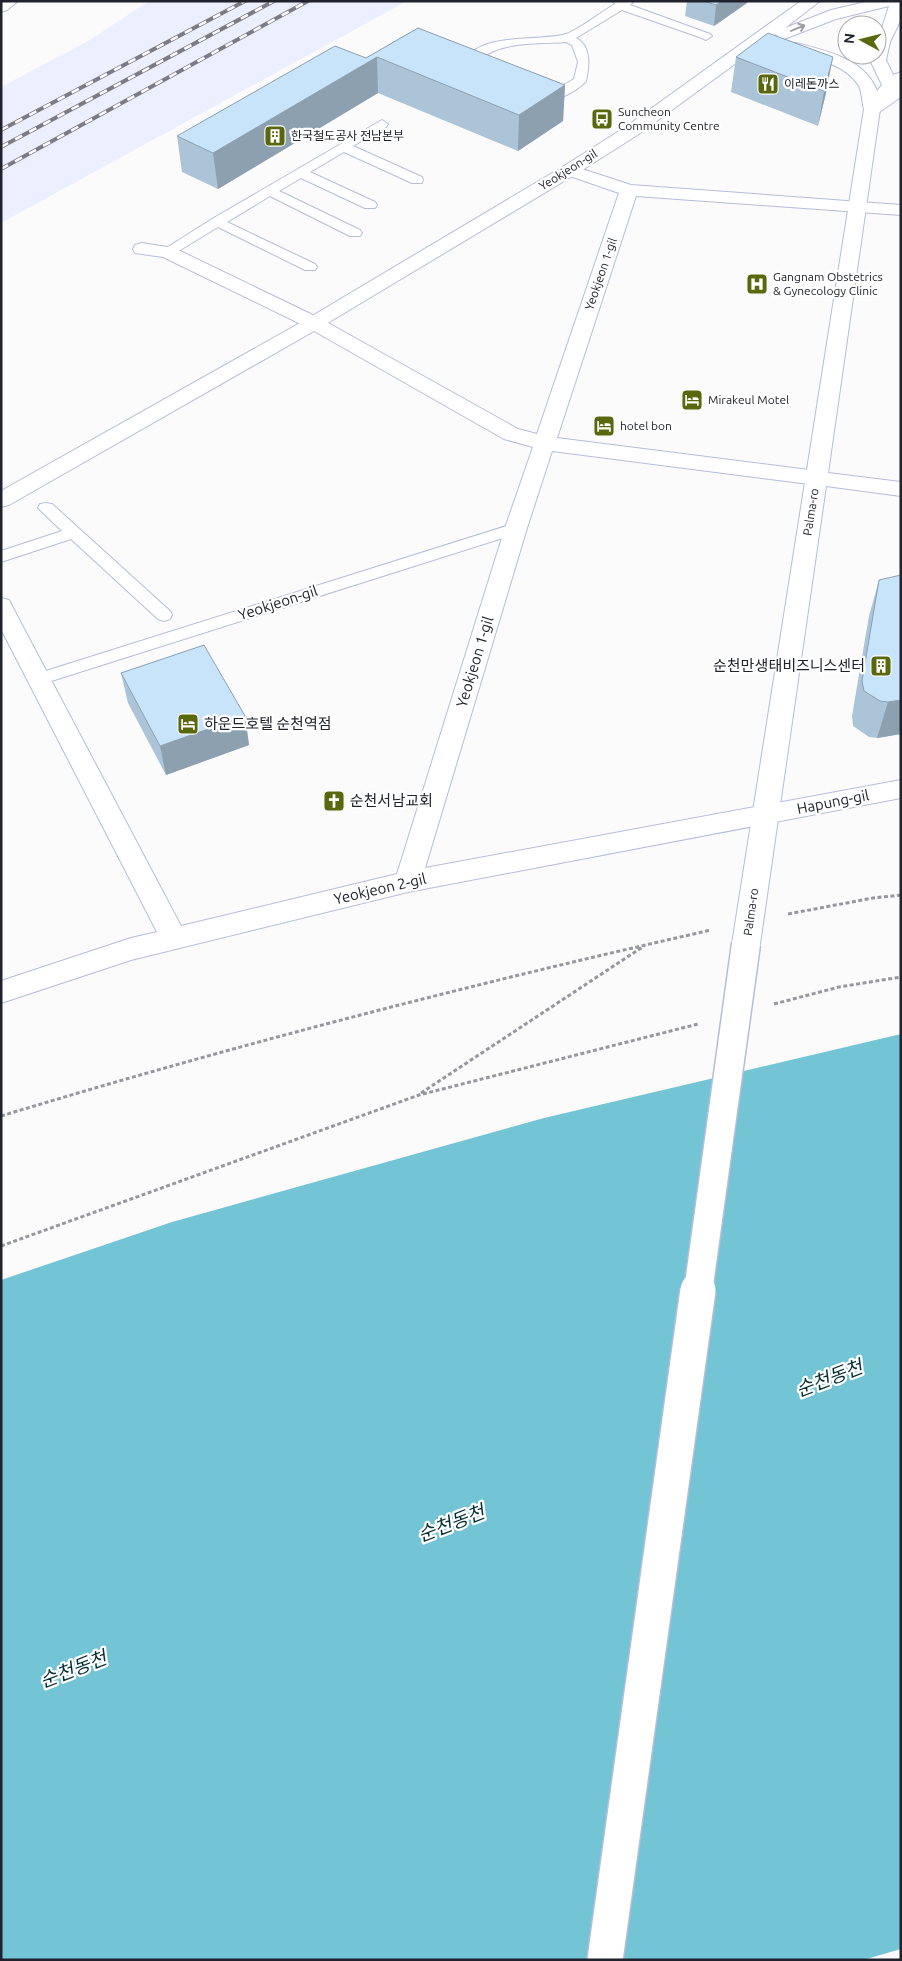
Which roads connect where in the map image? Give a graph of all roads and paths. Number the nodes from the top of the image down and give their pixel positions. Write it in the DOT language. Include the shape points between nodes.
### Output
graph roads {
  1 [pos="10,1"];
  2 [pos="808,2"];
  3 [pos="891,2"];
  4 [pos="623,3"];
  5 [pos="1,7"];
  6 [pos="706,36"];
  7 [pos="568,38"];
  8 [pos="754,49"];
  9 [pos="730,58"];
  10 [pos="487,82"];
  11 [pos="897,84"];
  12 [pos="525,98"];
  13 [pos="872,109"];
  14 [pos="382,124"];
  15 [pos="344,146"];
  16 [pos="570,170"];
  17 [pos="301,172"];
  18 [pos="417,180"];
  19 [pos="630,190"];
  20 [pos="269,192"];
  21 [pos="370,205"];
  22 [pos="858,207"];
  23 [pos="901,210"];
  24 [pos="217,222"];
  25 [pos="355,233"];
  26 [pos="142,249"];
  27 [pos="167,252"];
  28 [pos="310,267"];
  29 [pos="314,323"];
  30 [pos="544,443"];
  31 [pos="816,478"];
  32 [pos="901,489"];
  33 [pos="1,500"];
  34 [pos="46,508"];
  35 [pos="516,528"];
  36 [pos="73,533"];
  37 [pos="1,557"];
  38 [pos="1,606"];
  39 [pos="164,615"];
  40 [pos="39,679"];
  41 [pos="901,789"];
  42 [pos="766,814"];
  43 [pos="408,882"];
  44 [pos="901,895"];
  45 [pos="748,933"];
  46 [pos="174,938"];
  47 [pos="647,944"];
  48 [pos="901,977"];
  49 [pos="1,992"];
  50 [pos="764,1006"];
  51 [pos="699,1023"];
  52 [pos="419,1095"];
  53 [pos="1,1116"];
  54 [pos="1,1246"];
  55 [pos="605,1960"];
  1 -- 5 [label="street"];
  2 -- 9 [label="street, Yeokjeon-gil"];
  8 -- 3 [label="street, one-way" via="831,15"];
  3 -- 11 [label="street" via="890,28 882,42 878,60"];
  4 -- 6 [label="lane"];
  4 -- 7 [label="lane"];
  7 -- 10 [label="lane" via="486,48 473,59 472,66"];
  7 -- 12 [label="lane" via="577,43 584,62 580,81 550,98"];
  8 -- 9 [label="street"];
  8 -- 13 [label="street" via="798,48 826,56 850,69 866,84"];
  9 -- 16 [label="street, Yeokjeon-gil" via="633,130"];
  11 -- 13 [label="street"];
  13 -- 22 [label="street, Palma-ro"];
  14 -- 15 [label="lane"];
  15 -- 17 [label="lane"];
  15 -- 18 [label="lane"];
  16 -- 19 [label="street"];
  16 -- 29 [label="street, Yeokjeon-gil"];
  17 -- 20 [label="lane"];
  17 -- 21 [label="lane"];
  19 -- 22 [label="street"];
  19 -- 30 [label="street, Yeokjeon 1-gil"];
  20 -- 24 [label="lane"];
  20 -- 25 [label="lane"];
  22 -- 23 [label="street"];
  22 -- 31 [label="street, Palma-ro"];
  24 -- 27 [label="lane"];
  24 -- 28 [label="lane"];
  26 -- 27 [label="street"];
  27 -- 29 [label="street"];
  29 -- 30 [label="street" via="511,434"];
  29 -- 33 [label="street, Yeokjeon-gil"];
  30 -- 31 [label="street"];
  30 -- 35 [label="street, Yeokjeon 1-gil"];
  31 -- 32 [label="street"];
  31 -- 42 [label="street, Palma-ro"];
  34 -- 36 [label="lane"];
  35 -- 40 [label="lane, Yeokjeon-gil"];
  35 -- 43 [label="street, Yeokjeon 1-gil"];
  36 -- 37 [label="lane"];
  36 -- 39 [label="lane"];
  38 -- 40 [label="street"];
  40 -- 46 [label="street"];
  41 -- 42 [label="street, Hapung-gil"];
  42 -- 43 [label="street, Yeokjeon 2-gil"];
  42 -- 45 [label="street, Palma-ro"];
  43 -- 46 [label="street, Yeokjeon 2-gil"];
  44 -- 45 [label="path" via="873,898"];
  45 -- 47 [label="path"];
  45 -- 55 [label="street, Palma-ro, bridge"];
  46 -- 49 [label="street, Yeokjeon 2-gil"];
  47 -- 52 [label="path"];
  47 -- 53 [label="path" via="392,1006 134,1074"];
  48 -- 50 [label="path" via="839,987"];
  51 -- 52 [label="path"];
  52 -- 54 [label="path"];
}
